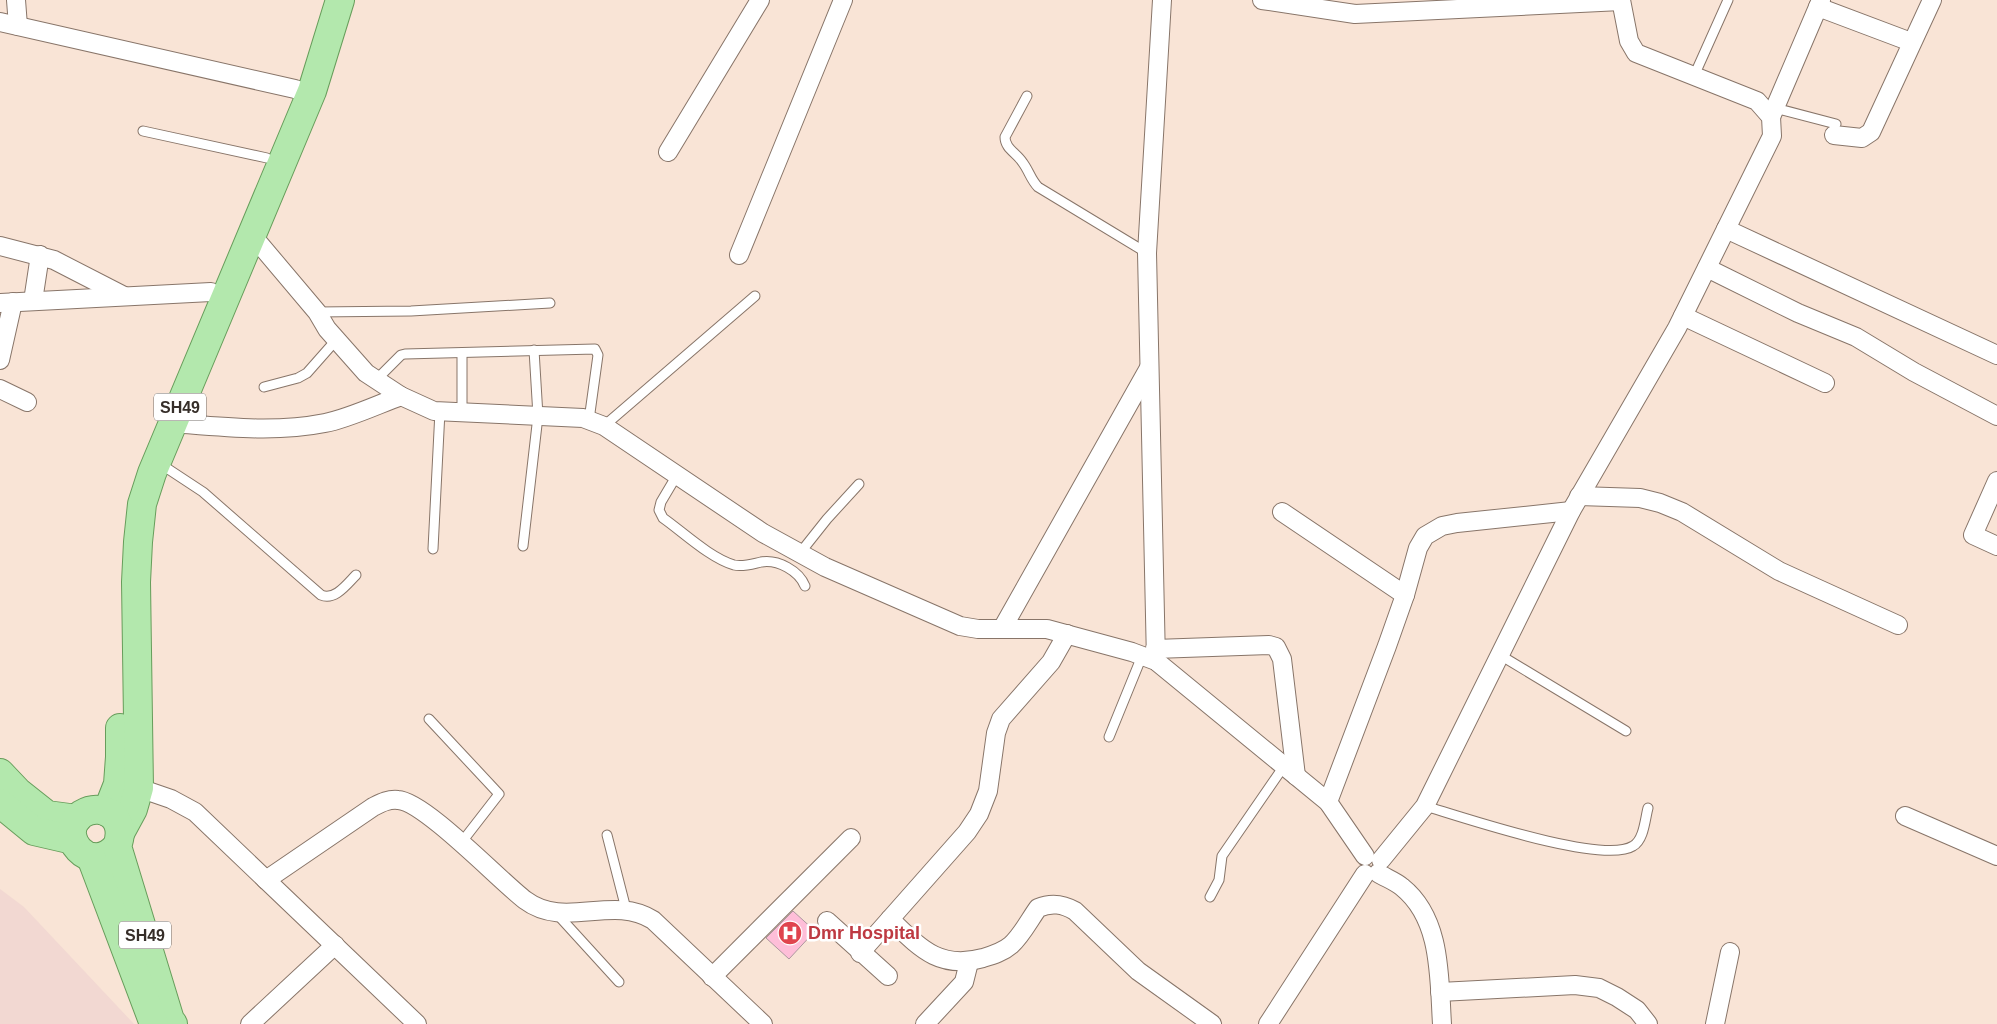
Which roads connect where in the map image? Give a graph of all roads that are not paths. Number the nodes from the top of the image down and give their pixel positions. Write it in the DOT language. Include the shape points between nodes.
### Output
graph roads {
  1 [pos="16,0"];
  2 [pos="322,0"];
  3 [pos="340,0"];
  4 [pos="760,0"];
  5 [pos="843,0"];
  6 [pos="1162,0"];
  7 [pos="1262,0"];
  8 [pos="1728,0"];
  9 [pos="1621,1"];
  10 [pos="1931,1"];
  11 [pos="1819,4"];
  12 [pos="1412,6"];
  13 [pos="0,22"];
  14 [pos="18,26"];
  15 [pos="1911,42"];
  16 [pos="1694,76"];
  17 [pos="303,92"];
  18 [pos="1027,96"];
  19 [pos="1773,113"];
  20 [pos="1835,129"];
  21 [pos="143,130"];
  22 [pos="668,152"];
  23 [pos="267,158"];
  24 [pos="1726,229"];
  25 [pos="252,235"];
  26 [pos="0,246"];
  27 [pos="1147,253"];
  28 [pos="40,255"];
  29 [pos="739,255"];
  30 [pos="1707,268"];
  31 [pos="211,292"];
  32 [pos="124,296"];
  33 [pos="755,296"];
  34 [pos="33,301"];
  35 [pos="6,302"];
  36 [pos="550,303"];
  37 [pos="317,312"];
  38 [pos="1683,316"];
  39 [pos="337,339"];
  40 [pos="534,350"];
  41 [pos="462,353"];
  42 [pos="1997,355"];
  43 [pos="0,360"];
  44 [pos="1149,368"];
  45 [pos="376,380"];
  46 [pos="1825,383"];
  47 [pos="264,387"];
  48 [pos="0,389"];
  49 [pos="401,396"];
  50 [pos="27,402"];
  51 [pos="440,411"];
  52 [pos="462,412"];
  53 [pos="538,416"];
  54 [pos="1997,416"];
  55 [pos="173,423"];
  56 [pos="596,423"];
  57 [pos="157,462"];
  58 [pos="677,475"];
  59 [pos="1997,481"];
  60 [pos="859,484"];
  61 [pos="1575,503"];
  62 [pos="1282,512"];
  63 [pos="523,546"];
  64 [pos="1997,546"];
  65 [pos="433,549"];
  66 [pos="800,553"];
  67 [pos="356,575"];
  68 [pos="805,586"];
  69 [pos="1405,595"];
  70 [pos="1898,625"];
  71 [pos="1002,629"];
  72 [pos="1067,634"];
  73 [pos="1151,655"];
  74 [pos="1500,655"];
  75 [pos="429,719"];
  76 [pos="1626,731"];
  77 [pos="1109,737"];
  78 [pos="1290,771"];
  79 [pos="0,773"];
  80 [pos="139,788"];
  81 [pos="1328,802"];
  82 [pos="0,803"];
  83 [pos="1425,806"];
  84 [pos="1648,808"];
  85 [pos="1904,816"];
  86 [pos="115,830"];
  87 [pos="607,834"];
  88 [pos="851,838"];
  89 [pos="80,839"];
  90 [pos="461,843"];
  91 [pos="1997,856"];
  92 [pos="1372,866"];
  93 [pos="266,880"];
  94 [pos="1210,898"];
  95 [pos="626,909"];
  96 [pos="556,913"];
  97 [pos="890,920"];
  98 [pos="827,921"];
  99 [pos="335,945"];
  100 [pos="1730,952"];
  101 [pos="860,953"];
  102 [pos="969,962"];
  103 [pos="888,976"];
  104 [pos="712,977"];
  105 [pos="619,982"];
  106 [pos="1440,992"];
  107 [pos="154,1024"];
  108 [pos="174,1024"];
  109 [pos="250,1024"];
  110 [pos="417,1024"];
  111 [pos="763,1024"];
  112 [pos="925,1024"];
  113 [pos="1212,1024"];
  114 [pos="1268,1024"];
  115 [pos="1442,1024"];
  116 [pos="1648,1024"];
  117 [pos="1714,1024"];
  1 -- 14 [label="street"];
  2 -- 17 [label="main road, SH49"];
  3 -- 17 [label="main road, SH49"];
  4 -- 22 [label="street"];
  5 -- 29 [label="street"];
  6 -- 27 [label="street"];
  7 -- 12 [label="street" via="1355,14"];
  8 -- 16 [label="lane"];
  9 -- 12 [label="street"];
  9 -- 16 [label="street" via="1629,41 1636,53"];
  10 -- 15 [label="street"];
  11 -- 15 [label="street"];
  11 -- 19 [label="street"];
  13 -- 14 [label="street"];
  14 -- 17 [label="street"];
  15 -- 20 [label="street" via="1871,132 1862,138"];
  16 -- 19 [label="street" via="1757,102"];
  17 -- 23 [label="main road, SH49" via="290,105"];
  17 -- 25 [label="main road, SH49"];
  18 -- 27 [label="lane" via="1005,136 1005,142 1025,165 1032,181"];
  19 -- 20 [label="lane"];
  19 -- 24 [label="street" via="1772,136"];
  21 -- 23 [label="lane"];
  23 -- 31 [label="main road, SH49"];
  24 -- 30 [label="street"];
  24 -- 42 [label="street"];
  25 -- 37 [label="street"];
  25 -- 55 [label="main road, SH49"];
  26 -- 28 [label="street"];
  27 -- 44 [label="street"];
  28 -- 32 [label="street"];
  28 -- 34 [label="street"];
  30 -- 38 [label="street"];
  30 -- 54 [label="street" via="1798,313 1856,337"];
  31 -- 32 [label="street"];
  31 -- 86 [label="main road, SH49" via="131,487 120,557 120,757"];
  32 -- 34 [label="street"];
  33 -- 56 [label="lane"];
  34 -- 35 [label="street"];
  35 -- 43 [label="street"];
  36 -- 37 [label="lane" via="411,311"];
  37 -- 39 [label="street"];
  38 -- 46 [label="street"];
  38 -- 61 [label="street"];
  39 -- 45 [label="street"];
  39 -- 47 [label="lane" via="307,373"];
  40 -- 41 [label="lane"];
  40 -- 53 [label="lane"];
  40 -- 56 [label="lane" via="597,350"];
  41 -- 45 [label="lane" via="401,355"];
  41 -- 52 [label="lane"];
  44 -- 71 [label="street"];
  44 -- 73 [label="street"];
  45 -- 49 [label="street"];
  48 -- 50 [label="street"];
  49 -- 51 [label="street"];
  49 -- 55 [label="street" via="327,423 286,428"];
  51 -- 52 [label="street"];
  51 -- 65 [label="lane"];
  52 -- 53 [label="street"];
  53 -- 56 [label="street"];
  53 -- 63 [label="lane"];
  55 -- 57 [label="main road, SH49"];
  56 -- 58 [label="street"];
  57 -- 67 [label="lane" via="203,492 321,595 334,595"];
  57 -- 80 [label="main road, SH49" via="142,504 138,542"];
  58 -- 66 [label="street" via="763,533"];
  58 -- 68 [label="lane" via="661,502 659,510 663,518 718,558 735,565 772,562 801,577"];
  59 -- 64 [label="street" via="1973,535"];
  60 -- 66 [label="lane"];
  61 -- 69 [label="street" via="1442,526 1425,536 1418,548"];
  61 -- 70 [label="street" via="1640,498 1660,503 1682,512 1779,571"];
  61 -- 74 [label="street"];
  62 -- 69 [label="street"];
  66 -- 71 [label="street" via="960,626"];
  69 -- 81 [label="street"];
  71 -- 72 [label="street"];
  72 -- 73 [label="street"];
  72 -- 97 [label="street" via="1051,662 1001,719 988,791 979,814"];
  73 -- 77 [label="lane"];
  73 -- 78 [label="street"];
  73 -- 78 [label="street" via="1276,646 1282,659"];
  74 -- 76 [label="lane"];
  74 -- 83 [label="street"];
  75 -- 90 [label="lane" via="499,794"];
  78 -- 81 [label="street"];
  78 -- 94 [label="lane" via="1222,856 1219,880"];
  79 -- 89 [label="main road" via="18,792"];
  80 -- 86 [label="main road, SH49" via="133,809"];
  80 -- 93 [label="street" via="195,812"];
  81 -- 92 [label="street"];
  82 -- 89 [label="main road" via="34,831"];
  83 -- 84 [label="lane" via="1571,847 1621,850 1637,843"];
  83 -- 92 [label="street"];
  85 -- 91 [label="street"];
  86 -- 89 [label="main road" via="106,856"];
  86 -- 89 [label="main road" via="91,810"];
  86 -- 108 [label="main road, SH49" via="170,1020"];
  87 -- 95 [label="lane"];
  88 -- 104 [label="street"];
  89 -- 107 [label="main road, SH49"];
  90 -- 93 [label="street" via="414,804 384,801"];
  90 -- 96 [label="street" via="525,900 538,909"];
  92 -- 106 [label="street" via="1402,887 1425,916 1435,945"];
  92 -- 114 [label="street"];
  93 -- 99 [label="street"];
  95 -- 96 [label="street"];
  95 -- 104 [label="street" via="653,920"];
  96 -- 105 [label="lane"];
  97 -- 101 [label="street"];
  97 -- 102 [label="street" via="933,957 949,962"];
  98 -- 101 [label="street"];
  99 -- 109 [label="street"];
  99 -- 110 [label="street"];
  100 -- 117 [label="street"];
  101 -- 103 [label="street"];
  102 -- 112 [label="street" via="964,982"];
  102 -- 113 [label="street" via="996,954 1011,945 1038,908 1064,905 1075,911 1138,971"];
  104 -- 111 [label="street"];
  106 -- 115 [label="street"];
  106 -- 116 [label="street" via="1575,985 1599,988 1636,1010"];
}
